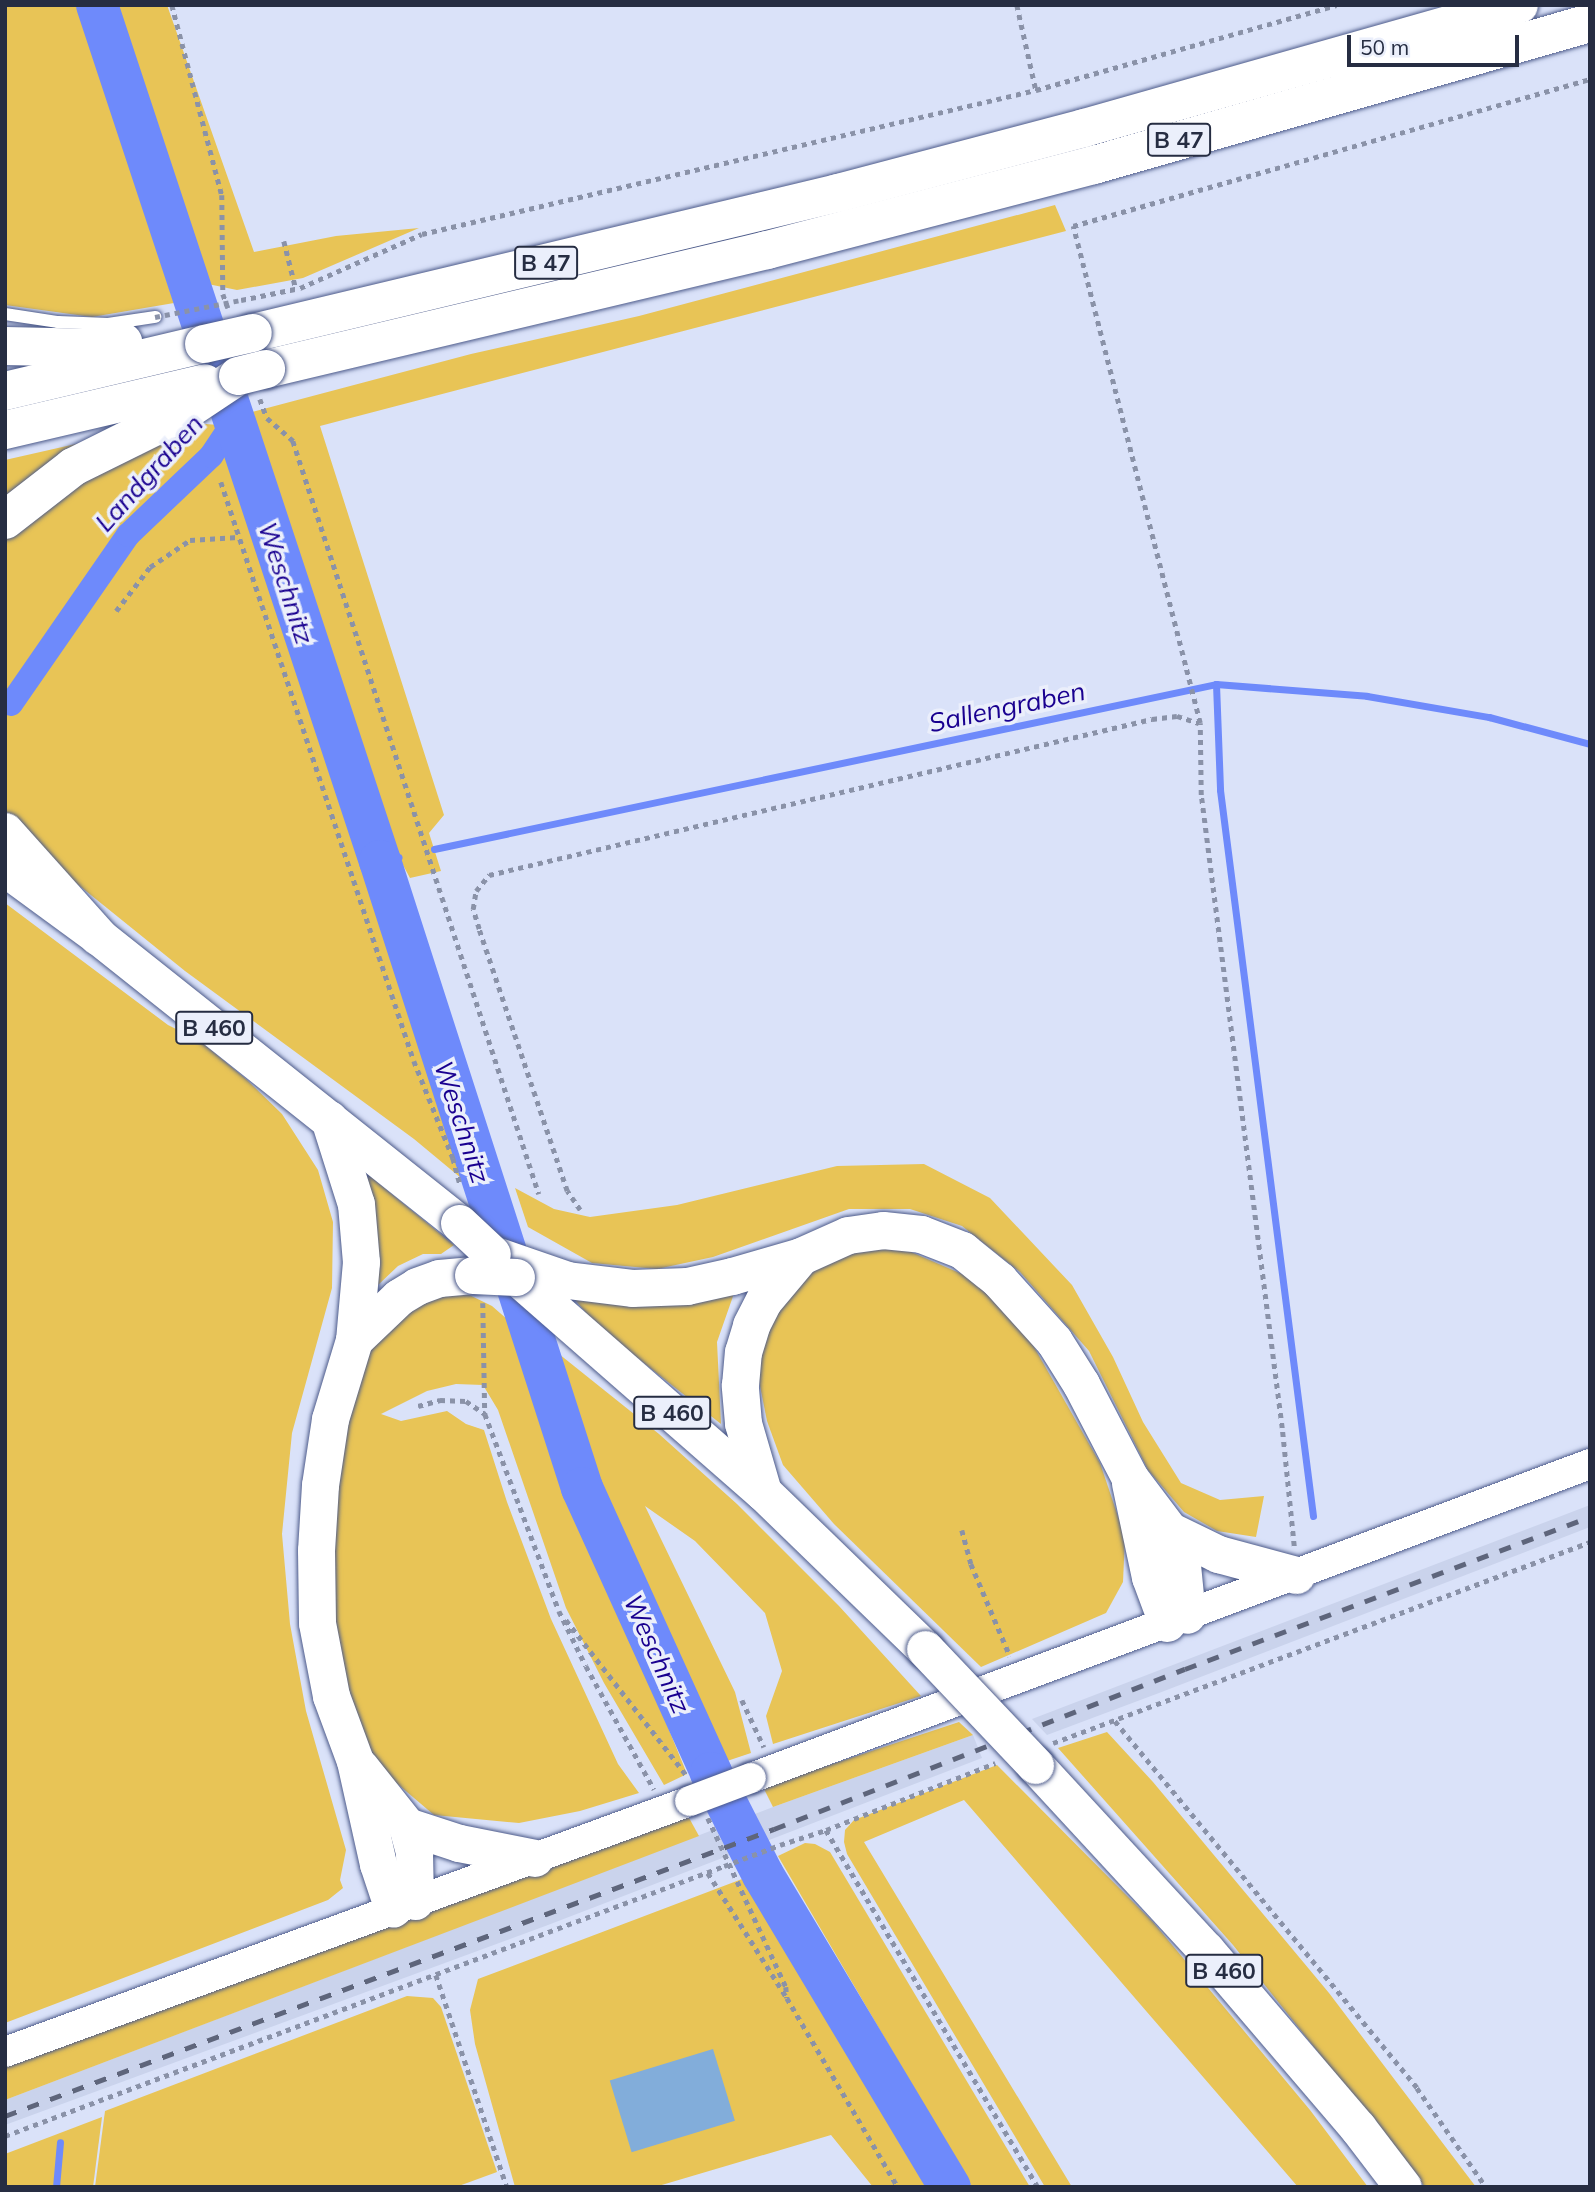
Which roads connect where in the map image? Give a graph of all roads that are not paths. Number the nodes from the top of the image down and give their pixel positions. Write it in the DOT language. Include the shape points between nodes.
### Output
graph roads {
  1 [pos="1519,5"];
  2 [pos="1590,23"];
  3 [pos="5,314"];
  4 [pos="160,335"];
  5 [pos="5,346"];
  6 [pos="5,391"];
  7 [pos="181,401"];
  8 [pos="5,430"];
  9 [pos="5,520"];
  10 [pos="5,832"];
  11 [pos="5,868"];
  12 [pos="98,936"];
  13 [pos="329,1119"];
  14 [pos="801,1256"];
  15 [pos="491,1275"];
  16 [pos="354,1340"];
  17 [pos="1590,1464"];
  18 [pos="1130,1478"];
  19 [pos="763,1492"];
  20 [pos="1169,1530"];
  21 [pos="1296,1575"];
  22 [pos="1177,1619"];
  23 [pos="355,1761"];
  24 [pos="407,1826"];
  25 [pos="535,1858"];
  26 [pos="404,1905"];
  27 [pos="5,2052"];
  28 [pos="1403,2187"];
  1 -- 4 [label="highway, B 47, bridge" via="851,189 242,317 204,344"];
  2 -- 7 [label="highway, B 47" via="1068,172"];
  3 -- 4 [label="lane" via="108,324"];
  4 -- 5 [label="highway" via="99,348"];
  4 -- 6 [label="highway"];
  7 -- 8 [label="highway, B 47"];
  7 -- 9 [label="highway" via="73,467"];
  10 -- 12 [label="highway"];
  11 -- 12 [label="main road, B 460"];
  12 -- 13 [label="main road, B 460"];
  13 -- 15 [label="main road, B 460, bridge" via="461,1211"];
  13 -- 16 [label="main road" via="356,1204 361,1236"];
  14 -- 15 [label="main road" via="687,1286 632,1288"];
  14 -- 18 [label="main road" via="848,1236 883,1230 921,1234 962,1250 999,1280 1054,1341"];
  14 -- 19 [label="main road" via="764,1300 743,1352 743,1423"];
  15 -- 16 [label="main road" via="439,1278 417,1286"];
  15 -- 19 [label="main road, B 460" via="582,1334"];
  16 -- 23 [label="main road" via="330,1419 316,1550 317,1623 331,1696"];
  17 -- 21 [label="street"];
  18 -- 20 [label="main road"];
  18 -- 22 [label="main road" via="1150,1577"];
  19 -- 28 [label="main road, B 460, bridge" via="1042,1755"];
  20 -- 21 [label="main road" via="1218,1554"];
  20 -- 22 [label="main road" via="1182,1565"];
  21 -- 22 [label="street"];
  22 -- 25 [label="street, bridge"];
  23 -- 24 [label="main road"];
  23 -- 26 [label="main road" via="377,1864"];
  24 -- 25 [label="main road" via="459,1843"];
  24 -- 26 [label="main road" via="414,1853"];
  25 -- 26 [label="street"];
  26 -- 27 [label="street"];
}
